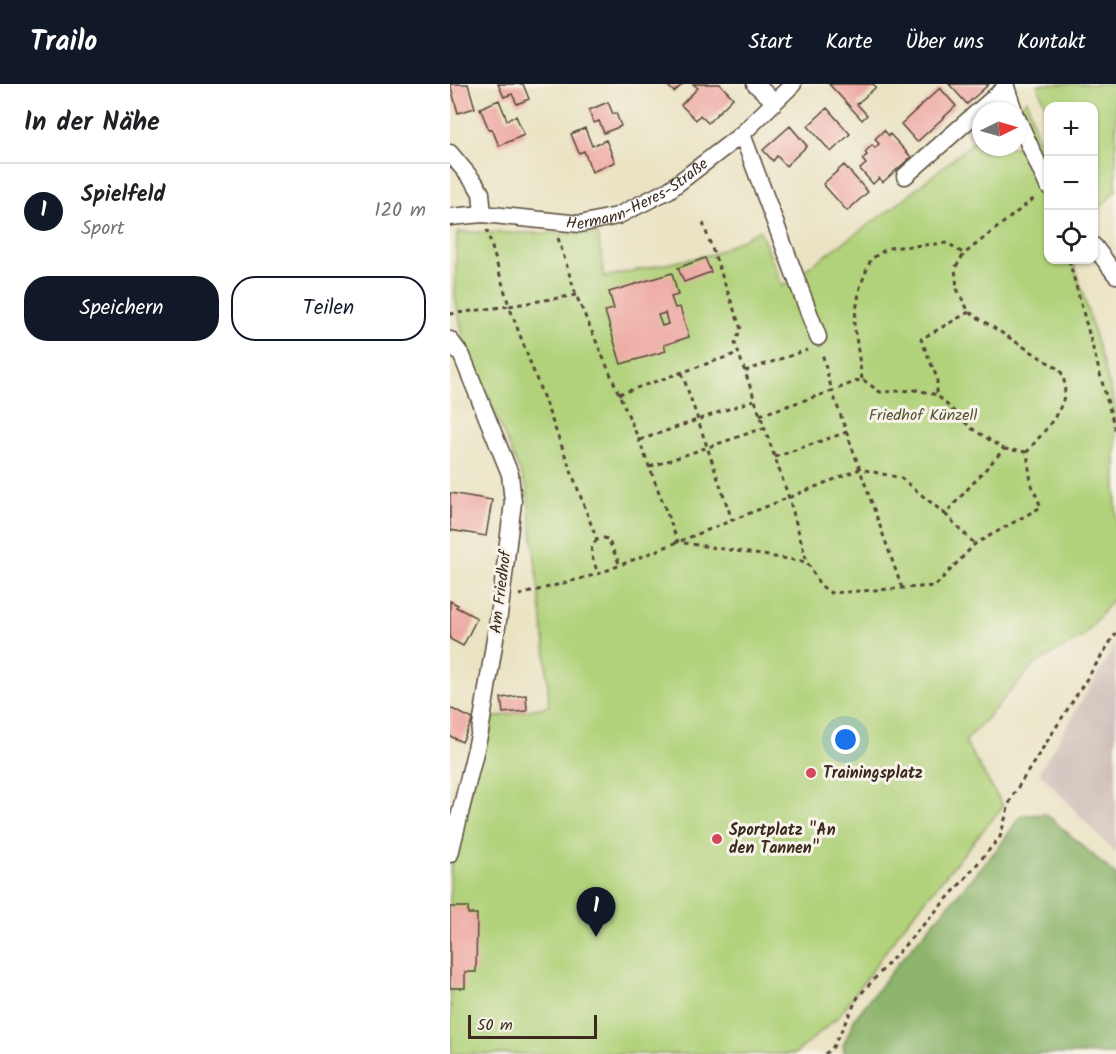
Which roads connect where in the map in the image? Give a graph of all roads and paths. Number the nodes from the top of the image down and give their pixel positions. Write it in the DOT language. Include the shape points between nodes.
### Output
graph roads {
  1 [pos="755,84"];
  2 [pos="793,84"];
  3 [pos="1006,85"];
  4 [pos="774,101"];
  5 [pos="1011,102"];
  6 [pos="742,134"];
  7 [pos="1026,141"];
  8 [pos="450,153"];
  9 [pos="905,176"];
  10 [pos="1044,187"];
  11 [pos="1044,191"];
  12 [pos="483,214"];
  13 [pos="450,217"];
  14 [pos="552,220"];
  15 [pos="703,223"];
  16 [pos="1098,251"];
  17 [pos="964,254"];
  18 [pos="1070,264"];
  19 [pos="1116,275"];
  20 [pos="576,295"];
  21 [pos="509,306"];
  22 [pos="969,312"];
  23 [pos="450,314"];
  24 [pos="450,340"];
  25 [pos="819,341"];
  26 [pos="738,353"];
  27 [pos="745,371"];
  28 [pos="682,373"];
  29 [pos="862,379"];
  30 [pos="832,391"];
  31 [pos="619,394"];
  32 [pos="937,395"];
  33 [pos="754,400"];
  34 [pos="760,415"];
  35 [pos="698,420"];
  36 [pos="764,428"];
  37 [pos="847,432"];
  38 [pos="1116,433"];
  39 [pos="639,440"];
  40 [pos="707,447"];
  41 [pos="1004,449"];
  42 [pos="1027,452"];
  43 [pos="775,457"];
  44 [pos="649,467"];
  45 [pos="860,469"];
  46 [pos="789,498"];
  47 [pos="945,514"];
  48 [pos="732,520"];
  49 [pos="597,540"];
  50 [pos="678,542"];
  51 [pos="975,544"];
  52 [pos="807,562"];
  53 [pos="620,566"];
  54 [pos="598,574"];
  55 [pos="902,589"];
  56 [pos="500,608"];
  57 [pos="1116,633"];
  58 [pos="450,854"];
  59 [pos="825,1054"];
  1 -- 4 [label="street"];
  2 -- 4 [label="street, Hermann-Heres-Straße"];
  3 -- 5 [label="street"];
  3 -- 9 [label="street"];
  4 -- 6 [label="street, Hermann-Heres-Straße"];
  6 -- 14 [label="street, Hermann-Heres-Straße" via="669,190 617,216 580,224"];
  6 -- 25 [label="street"];
  7 -- 10 [label="street"];
  8 -- 12 [label="street" via="481,193"];
  11 -- 17 [label="path"];
  12 -- 13 [label="street, Hermann-Heres-Straße"];
  12 -- 14 [label="street, Hermann-Heres-Straße"];
  12 -- 21 [label="path"];
  14 -- 20 [label="path"];
  15 -- 26 [label="path" via="741,328 735,343"];
  16 -- 19 [label="street"];
  17 -- 22 [label="path" via="955,268 957,289"];
  17 -- 29 [label="path" via="948,243 888,248 871,259 860,287 854,323"];
  18 -- 38 [label="path"];
  20 -- 21 [label="path"];
  20 -- 31 [label="path"];
  21 -- 23 [label="path"];
  21 -- 49 [label="path"];
  22 -- 32 [label="path" via="921,339 937,378"];
  22 -- 42 [label="path" via="1060,370 1066,380 1060,410"];
  24 -- 56 [label="street, Am Friedhof" via="462,356 510,474 513,502"];
  25 -- 27 [label="path"];
  25 -- 30 [label="path"];
  26 -- 27 [label="path"];
  26 -- 28 [label="path"];
  27 -- 33 [label="path"];
  28 -- 31 [label="path"];
  28 -- 35 [label="path"];
  29 -- 30 [label="path"];
  29 -- 32 [label="path" via="880,392 917,390"];
  30 -- 34 [label="path"];
  30 -- 37 [label="path"];
  31 -- 39 [label="path"];
  32 -- 41 [label="path" via="971,428"];
  33 -- 34 [label="path"];
  33 -- 35 [label="path"];
  34 -- 36 [label="path"];
  35 -- 39 [label="path"];
  35 -- 40 [label="path"];
  36 -- 40 [label="path"];
  36 -- 43 [label="path"];
  37 -- 43 [label="path"];
  37 -- 45 [label="path"];
  39 -- 44 [label="path"];
  40 -- 44 [label="path"];
  40 -- 48 [label="path"];
  41 -- 42 [label="path"];
  41 -- 47 [label="path"];
  42 -- 51 [label="path" via="1030,483 1041,507"];
  43 -- 46 [label="path"];
  44 -- 50 [label="path"];
  45 -- 46 [label="path"];
  45 -- 47 [label="path" via="901,478"];
  45 -- 55 [label="path"];
  46 -- 48 [label="path"];
  46 -- 52 [label="path"];
  47 -- 51 [label="path"];
  48 -- 50 [label="path"];
  49 -- 53 [label="path" via="608,539"];
  49 -- 54 [label="path" via="590,550"];
  50 -- 52 [label="path"];
  50 -- 53 [label="path"];
  51 -- 55 [label="path" via="935,586"];
  52 -- 55 [label="path" via="820,585 831,593"];
  53 -- 54 [label="path"];
  54 -- 56 [label="path" via="523,593"];
  56 -- 58 [label="street, Am Friedhof" via="480,732"];
  57 -- 59 [label="path" via="1011,798 1000,837 858,998 833,1047"];
}
